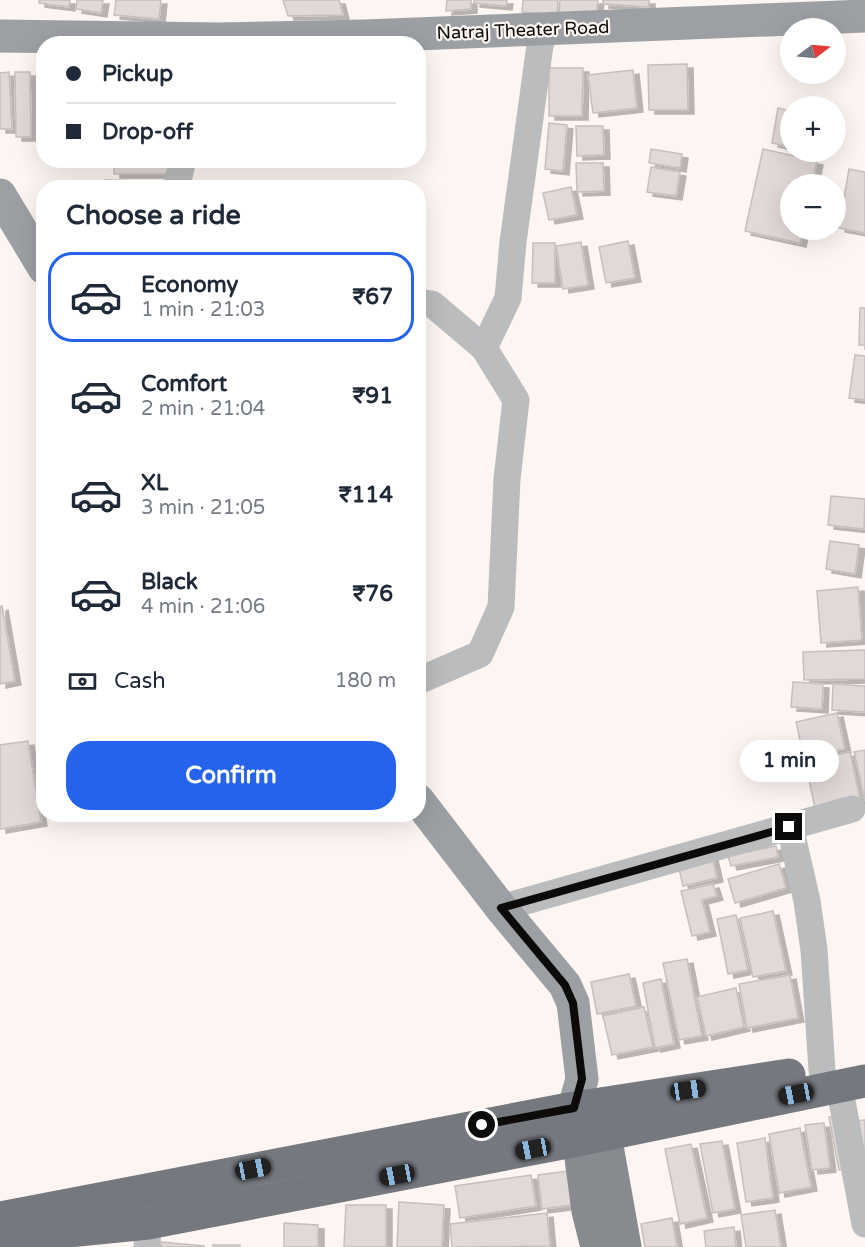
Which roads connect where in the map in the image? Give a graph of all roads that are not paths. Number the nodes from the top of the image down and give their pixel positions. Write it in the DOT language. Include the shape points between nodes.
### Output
graph roads {
  1 [pos="865,16"];
  2 [pos="865,33"];
  3 [pos="846,34"];
  4 [pos="0,36"];
  5 [pos="36,36"];
  6 [pos="426,36"];
  7 [pos="780,36"];
  8 [pos="543,37"];
  9 [pos="426,49"];
  10 [pos="0,50"];
  11 [pos="36,51"];
  12 [pos="0,195"];
  13 [pos="36,255"];
  14 [pos="426,303"];
  15 [pos="484,348"];
  16 [pos="426,678"];
  17 [pos="852,809"];
  18 [pos="426,810"];
  19 [pos="789,827"];
  20 [pos="501,908"];
  21 [pos="865,1061"];
  22 [pos="842,1079"];
  23 [pos="587,1113"];
  24 [pos="0,1218"];
  25 [pos="865,1224"];
  26 [pos="147,1235"];
  27 [pos="0,1238"];
  28 [pos="597,1247"];
  29 [pos="625,1247"];
  1 -- 8 [label="street, Natraj Theater Road"];
  2 -- 3 [label="street"];
  4 -- 5 [label="street, Natraj Theater Road"];
  6 -- 8 [label="street, Natraj Theater Road"];
  7 -- 8 [label="street, Natraj Theater Road"];
  8 -- 9 [label="street, Natraj Theater Road"];
  8 -- 15 [label="street" via="508,298"];
  10 -- 11 [label="street"];
  12 -- 13 [label="street"];
  14 -- 15 [label="street"];
  15 -- 16 [label="street" via="516,400 507,479 501,607 480,654"];
  17 -- 19 [label="street"];
  18 -- 20 [label="street"];
  19 -- 20 [label="street"];
  19 -- 22 [label="street"];
  20 -- 23 [label="street" via="565,985 573,1003"];
  21 -- 22 [label="highway"];
  22 -- 23 [label="highway"];
  22 -- 25 [label="street"];
  23 -- 24 [label="highway"];
  23 -- 26 [label="highway"];
  23 -- 28 [label="main road" via="588,1211"];
  23 -- 29 [label="main road"];
  26 -- 27 [label="highway"];
}
